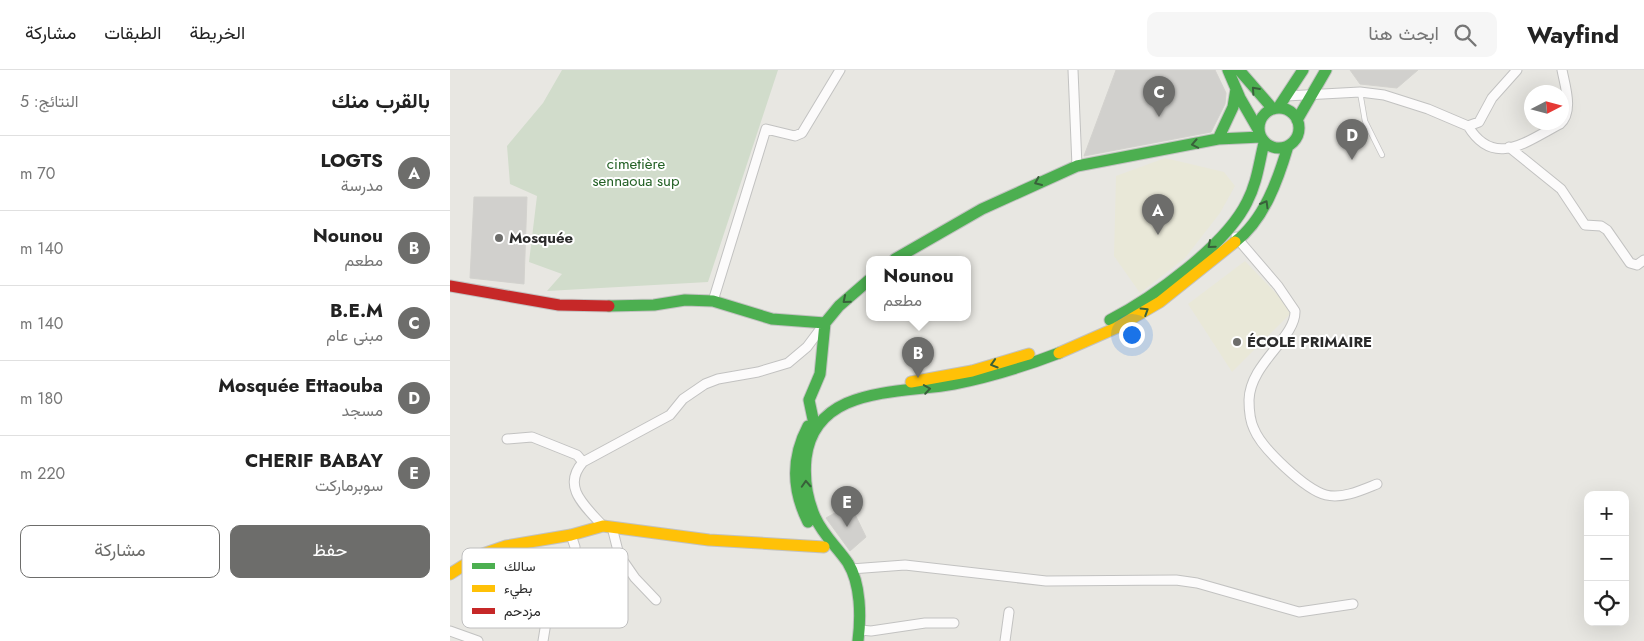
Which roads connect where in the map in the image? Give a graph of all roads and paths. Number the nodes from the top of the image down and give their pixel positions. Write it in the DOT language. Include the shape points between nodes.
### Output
graph roads {
  1 [pos="840,70"];
  2 [pos="1073,70"];
  3 [pos="1228,70"];
  4 [pos="1239,70"];
  5 [pos="1303,70"];
  6 [pos="1326,70"];
  7 [pos="1517,70"];
  8 [pos="1562,70"];
  9 [pos="1236,89"];
  10 [pos="1360,92"];
  11 [pos="1286,96"];
  12 [pos="1313,96"];
  13 [pos="1275,108"];
  14 [pos="1297,120"];
  15 [pos="1468,126"];
  16 [pos="1261,137"];
  17 [pos="1218,139"];
  18 [pos="1288,146"];
  19 [pos="1509,148"];
  20 [pos="1382,155"];
  21 [pos="1077,166"];
  22 [pos="1225,230"];
  23 [pos="1239,239"];
  24 [pos="900,256"];
  25 [pos="1644,260"];
  26 [pos="866,283"];
  27 [pos="450,286"];
  28 [pos="712,301"];
  29 [pos="825,323"];
  30 [pos="813,419"];
  31 [pos="506,440"];
  32 [pos="583,462"];
  33 [pos="1377,484"];
  34 [pos="608,526"];
  35 [pos="571,535"];
  36 [pos="824,547"];
  37 [pos="500,548"];
  38 [pos="575,548"];
  39 [pos="616,548"];
  40 [pos="462,566"];
  41 [pos="628,568"];
  42 [pos="851,569"];
  43 [pos="450,574"];
  44 [pos="656,600"];
  45 [pos="1353,604"];
  46 [pos="1009,612"];
  47 [pos="954,623"];
  48 [pos="545,628"];
  49 [pos="450,631"];
  50 [pos="859,635"];
  51 [pos="478,641"];
  52 [pos="543,641"];
  53 [pos="848,641"];
  54 [pos="1005,641"];
  1 -- 28 [label="street" via="802,133 795,136 766,129"];
  2 -- 21 [label="street"];
  3 -- 9 [label="main road"];
  13 -- 4 [label="main road, one-way"];
  5 -- 11 [label="main road"];
  6 -- 12 [label="main road"];
  7 -- 15 [label="street" via="1492,98 1479,122"];
  8 -- 19 [label="street" via="1566,94 1565,119"];
  9 -- 16 [label="main road"];
  9 -- 17 [label="main road" via="1233,107"];
  10 -- 12 [label="street"];
  10 -- 15 [label="street" via="1384,95"];
  10 -- 20 [label="lane" via="1365,121"];
  11 -- 12 [label="street"];
  11 -- 13 [label="main road"];
  12 -- 14 [label="main road"];
  13 -- 14 [label="main road" via="1287,110"];
  13 -- 16 [label="main road" via="1263,115"];
  14 -- 18 [label="main road" via="1299,132"];
  15 -- 19 [label="street" via="1475,138 1489,148"];
  16 -- 17 [label="main road"];
  16 -- 18 [label="main road" via="1276,148"];
  16 -- 22 [label="main road" via="1251,193 1242,212"];
  17 -- 21 [label="main road, one-way"];
  23 -- 18 [label="main road, one-way" via="1264,206 1278,180"];
  19 -- 25 [label="street" via="1561,189 1584,225 1601,226 1607,230 1630,263 1636,265"];
  21 -- 24 [label="main road, one-way" via="982,208"];
  22 -- 23 [label="street"];
  22 -- 30 [label="main road, one-way" via="1180,272 1118,316 1033,353 972,371 843,397 827,404"];
  23 -- 33 [label="street" via="1295,311 1292,324 1254,377 1249,409 1254,429 1269,452 1324,495 1354,493"];
  42 -- 23 [label="main road, one-way" via="827,538 806,494 810,440 826,415 843,405 875,396 965,382 1009,370 1086,341 1125,323 1160,301"];
  26 -- 29 [label="main road, one-way"];
  27 -- 28 [label="main road" via="559,305 623,306"];
  28 -- 29 [label="main road" via="782,320"];
  29 -- 30 [label="main road" via="820,374 809,400"];
  29 -- 32 [label="street" via="807,347 788,363 704,384 683,399 670,415"];
  30 -- 36 [label="main road" via="802,435 794,474 796,496"];
  31 -- 32 [label="street" via="532,437 577,455"];
  32 -- 34 [label="street" via="574,472 574,484 581,500"];
  34 -- 35 [label="main road"];
  34 -- 36 [label="main road" via="709,540"];
  34 -- 39 [label="street"];
  35 -- 37 [label="main road"];
  35 -- 38 [label="street"];
  36 -- 53 [label="main road" via="847,582 851,615"];
  40 -- 43 [label="main road"];
  41 -- 44 [label="street"];
  42 -- 45 [label="street" via="905,565 1046,581 1176,580 1299,612"];
  42 -- 50 [label="main road" via="857,595"];
  46 -- 54 [label="street"];
  47 -- 50 [label="street" via="939,622"];
  48 -- 52 [label="street"];
  49 -- 51 [label="street"];
}
